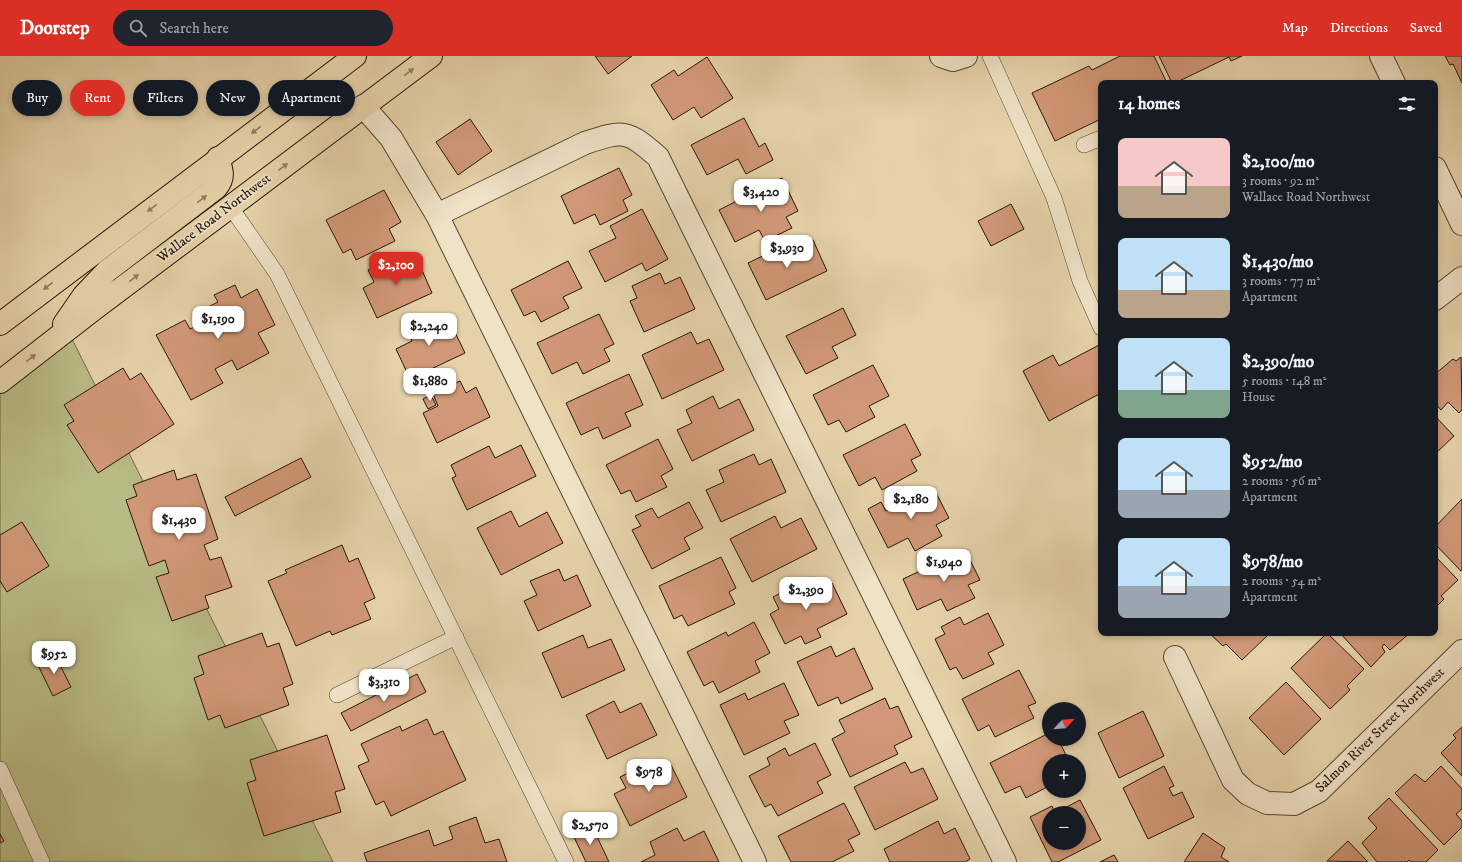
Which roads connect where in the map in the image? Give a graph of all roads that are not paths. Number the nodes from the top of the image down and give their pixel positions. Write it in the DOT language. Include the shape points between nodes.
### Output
graph roads {
  1 [pos="355,56"];
  2 [pos="430,56"];
  3 [pos="941,56"];
  4 [pos="966,56"];
  5 [pos="990,56"];
  6 [pos="1380,56"];
  7 [pos="1392,80"];
  8 [pos="363,106"];
  9 [pos="1098,139"];
  10 [pos="1084,145"];
  11 [pos="218,158"];
  12 [pos="1438,174"];
  13 [pos="230,206"];
  14 [pos="437,215"];
  15 [pos="1462,224"];
  16 [pos="1462,278"];
  17 [pos="1438,297"];
  18 [pos="1098,321"];
  19 [pos="0,324"];
  20 [pos="53,340"];
  21 [pos="0,382"];
  22 [pos="456,636"];
  23 [pos="1462,651"];
  24 [pos="1175,657"];
  25 [pos="337,695"];
  26 [pos="0,768"];
  27 [pos="42,862"];
  28 [pos="566,862"];
  29 [pos="755,862"];
  30 [pos="1005,862"];
  1 -- 11 [label="main road, one-way"];
  8 -- 2 [label="main road, Wallace Road Northwest, one-way"];
  3 -- 4 [label="street" via="953,60"];
  5 -- 18 [label="lane" via="1054,198 1080,281"];
  6 -- 7 [label="street"];
  13 -- 8 [label="main road, Wallace Road Northwest, one-way"];
  8 -- 14 [label="street" via="392,138"];
  9 -- 10 [label="lane"];
  11 -- 19 [label="main road, one-way"];
  20 -- 11 [label="main road, one-way" via="84,295 107,271 216,188 222,180 223,171"];
  12 -- 15 [label="street"];
  20 -- 13 [label="main road, Wallace Road Northwest, one-way"];
  13 -- 22 [label="lane" via="277,274"];
  14 -- 29 [label="street"];
  14 -- 30 [label="street" via="585,143 606,136 623,133 641,142 658,158"];
  16 -- 17 [label="street"];
  21 -- 20 [label="main road, Wallace Road Northwest, one-way"];
  22 -- 25 [label="lane"];
  22 -- 28 [label="lane"];
  23 -- 24 [label="street, Salmon River Street Northwest" via="1319,791 1294,804 1267,803 1248,794 1234,780"];
  26 -- 27 [label="lane"];
}
